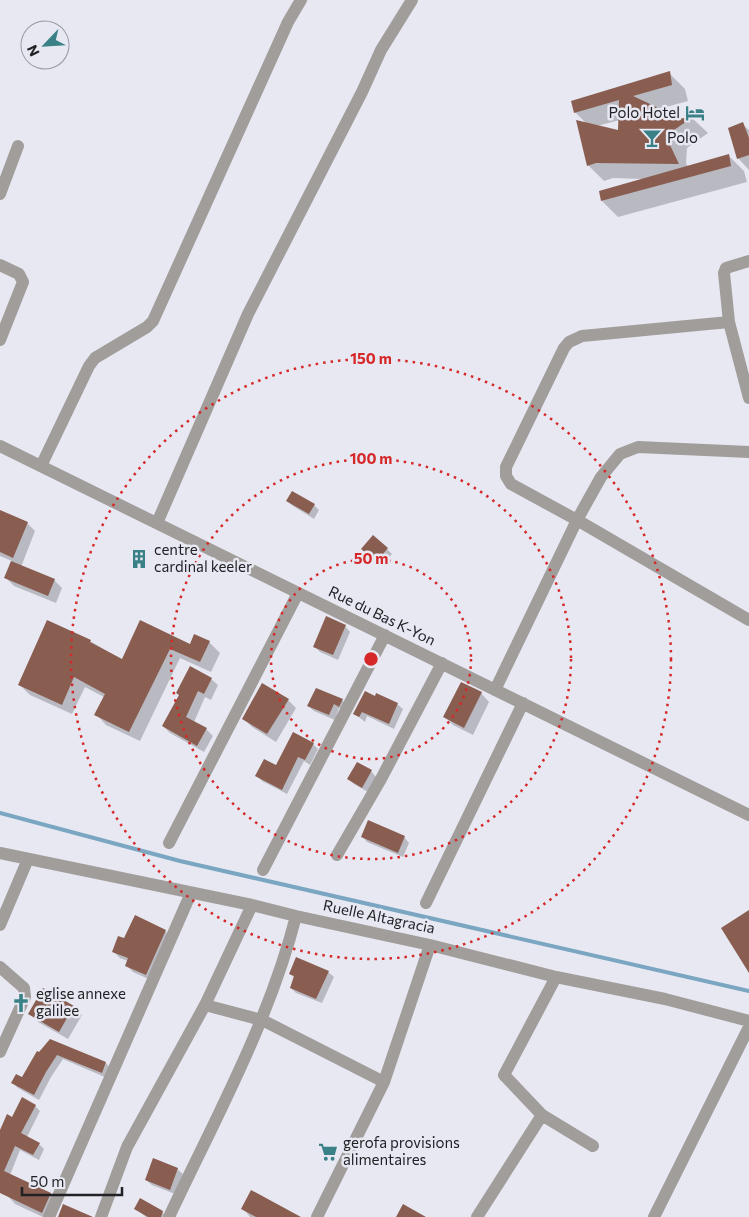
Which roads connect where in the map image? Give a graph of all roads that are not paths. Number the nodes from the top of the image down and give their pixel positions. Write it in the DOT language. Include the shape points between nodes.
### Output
graph roads {
  1 [pos="301,0"];
  2 [pos="412,0"];
  3 [pos="18,146"];
  4 [pos="0,194"];
  5 [pos="749,262"];
  6 [pos="0,265"];
  7 [pos="729,322"];
  8 [pos="0,340"];
  9 [pos="749,398"];
  10 [pos="0,446"];
  11 [pos="749,452"];
  12 [pos="41,466"];
  13 [pos="578,520"];
  14 [pos="157,523"];
  15 [pos="298,593"];
  16 [pos="749,620"];
  17 [pos="385,635"];
  18 [pos="442,663"];
  19 [pos="495,690"];
  20 [pos="523,704"];
  21 [pos="749,815"];
  22 [pos="169,843"];
  23 [pos="0,853"];
  24 [pos="337,855"];
  25 [pos="28,859"];
  26 [pos="263,870"];
  27 [pos="191,893"];
  28 [pos="426,903"];
  29 [pos="252,905"];
  30 [pos="296,916"];
  31 [pos="0,925"];
  32 [pos="430,945"];
  33 [pos="0,967"];
  34 [pos="556,977"];
  35 [pos="205,1005"];
  36 [pos="262,1020"];
  37 [pos="749,1021"];
  38 [pos="749,1026"];
  39 [pos="0,1052"];
  40 [pos="384,1082"];
  41 [pos="542,1115"];
  42 [pos="593,1146"];
  43 [pos="49,1217"];
  44 [pos="102,1217"];
  45 [pos="168,1217"];
  46 [pos="317,1217"];
  47 [pos="477,1217"];
  48 [pos="654,1217"];
  1 -- 12 [label="street" via="288,22 153,321 95,358"];
  2 -- 14 [label="street" via="381,50 248,314"];
  3 -- 4 [label="street"];
  5 -- 7 [label="street" via="726,268 724,273"];
  6 -- 8 [label="street" via="19,274 23,282"];
  7 -- 9 [label="street"];
  7 -- 13 [label="street" via="582,336 564,348 506,467 506,476 511,484"];
  10 -- 12 [label="street, Rue du Bas K-Yon"];
  11 -- 13 [label="street" via="638,447 620,454 601,477"];
  12 -- 14 [label="street, Rue du Bas K-Yon"];
  13 -- 16 [label="street"];
  13 -- 19 [label="street"];
  14 -- 15 [label="street, Rue du Bas K-Yon"];
  15 -- 17 [label="street, Rue du Bas K-Yon"];
  15 -- 22 [label="street"];
  17 -- 18 [label="street, Rue du Bas K-Yon"];
  17 -- 26 [label="street"];
  18 -- 19 [label="street, Rue du Bas K-Yon"];
  18 -- 24 [label="street"];
  19 -- 20 [label="street, Rue du Bas K-Yon"];
  20 -- 21 [label="street, Rue du Bas K-Yon"];
  20 -- 28 [label="street"];
  23 -- 25 [label="street, Ruelle Altagracia"];
  25 -- 27 [label="street, Ruelle Altagracia"];
  25 -- 31 [label="street"];
  27 -- 29 [label="street, Ruelle Altagracia"];
  27 -- 43 [label="street"];
  29 -- 30 [label="street, Ruelle Altagracia"];
  29 -- 35 [label="street"];
  30 -- 32 [label="street, Ruelle Altagracia"];
  30 -- 36 [label="street"];
  32 -- 34 [label="street, Ruelle Altagracia"];
  32 -- 40 [label="street"];
  33 -- 39 [label="street" via="24,988 25,998"];
  34 -- 37 [label="street, Ruelle Altagracia" via="665,999"];
  34 -- 41 [label="street" via="504,1075"];
  35 -- 36 [label="street"];
  35 -- 44 [label="street" via="127,1147"];
  36 -- 40 [label="street"];
  36 -- 45 [label="street"];
  38 -- 48 [label="street"];
  40 -- 46 [label="street"];
  41 -- 42 [label="street"];
  41 -- 47 [label="street"];
}
